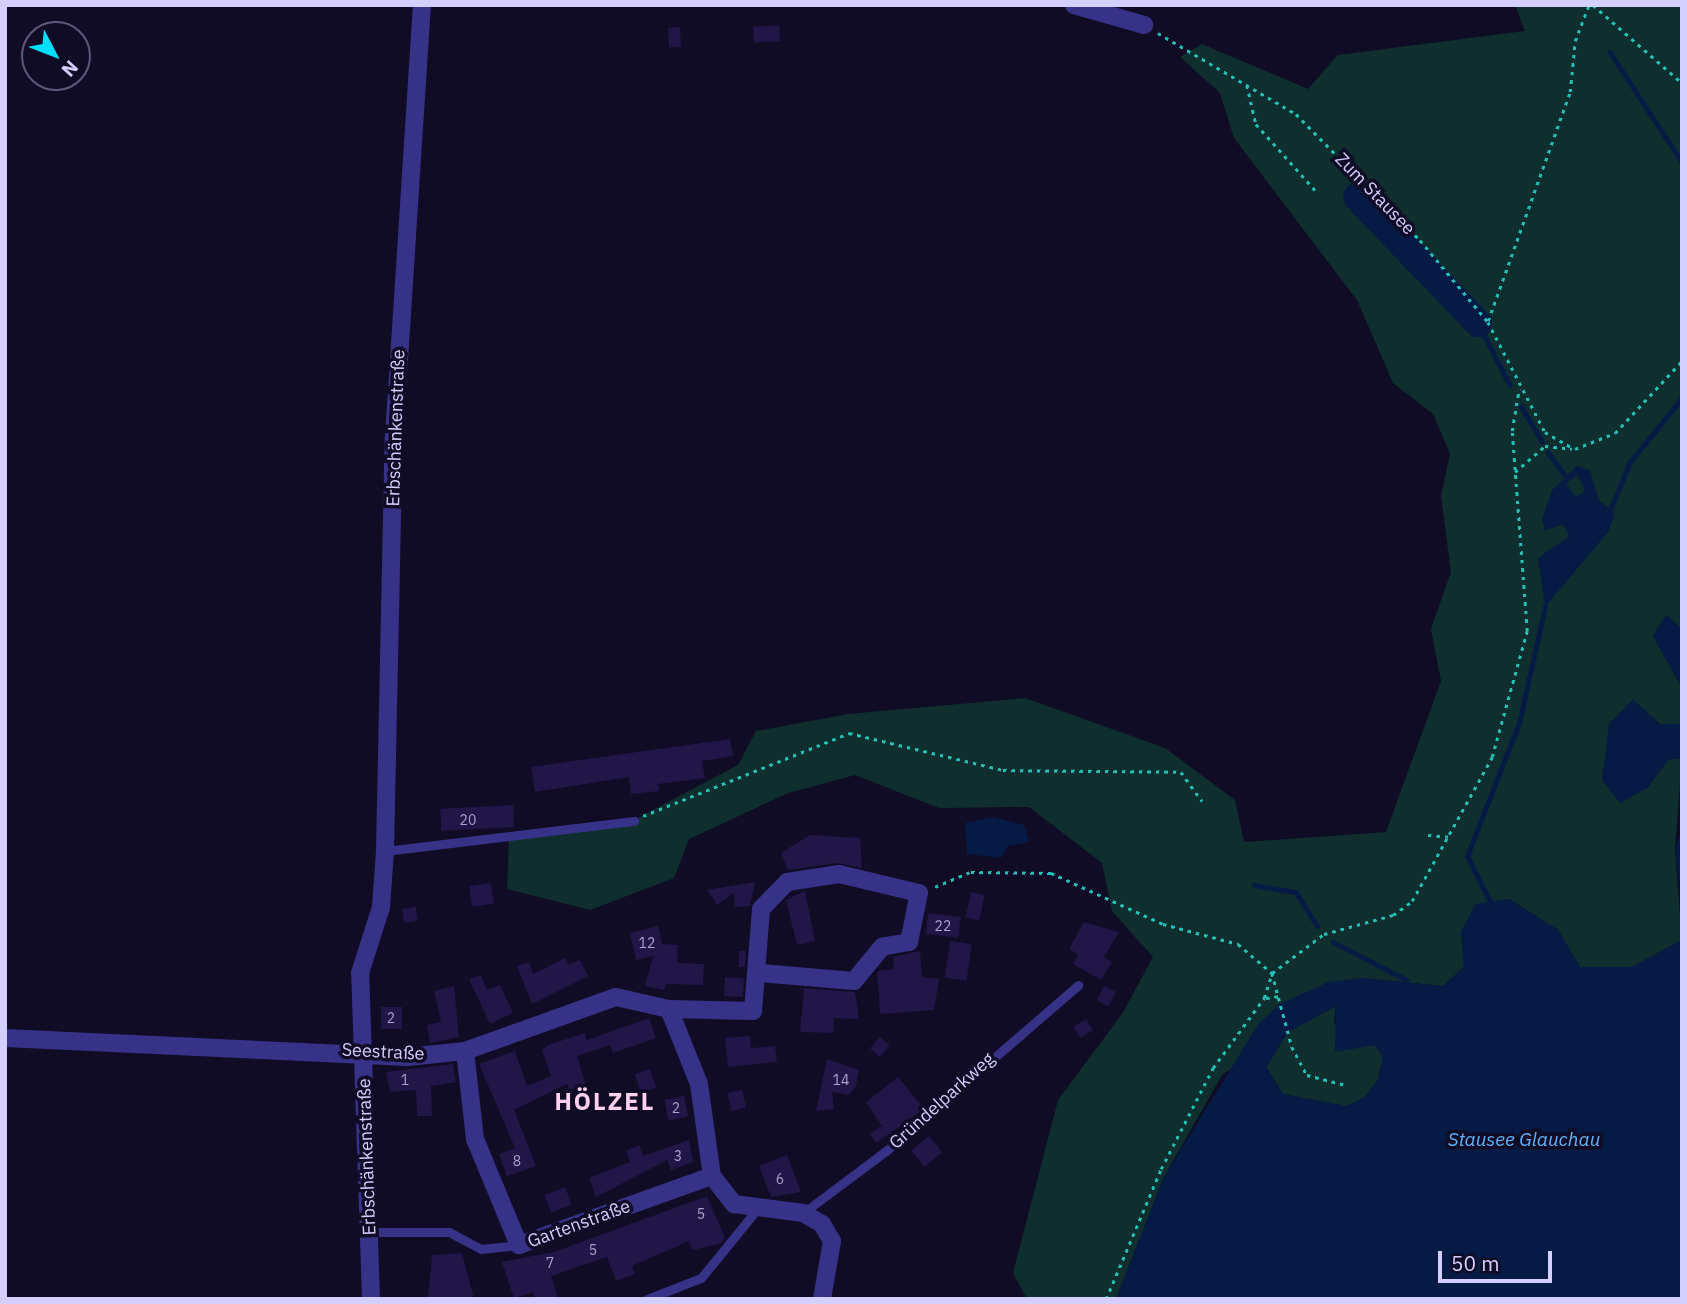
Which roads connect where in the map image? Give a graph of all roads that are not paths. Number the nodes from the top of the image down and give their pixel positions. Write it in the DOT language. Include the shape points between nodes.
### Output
graph roads {
  1 [pos="422,5"];
  2 [pos="1074,5"];
  3 [pos="1144,25"];
  4 [pos="634,821"];
  5 [pos="385,851"];
  6 [pos="760,973"];
  7 [pos="1078,985"];
  8 [pos="669,1009"];
  9 [pos="5,1038"];
  10 [pos="364,1051"];
  11 [pos="465,1051"];
  12 [pos="712,1176"];
  13 [pos="759,1208"];
  14 [pos="803,1213"];
  15 [pos="369,1232"];
  16 [pos="519,1245"];
  17 [pos="371,1299"];
  18 [pos="648,1299"];
  19 [pos="822,1299"];
  1 -- 5 [label="street, Erbschänkenstraße" via="394,437"];
  2 -- 3 [label="street"];
  4 -- 5 [label="lane"];
  5 -- 10 [label="street, Erbschänkenstraße" via="381,907 360,973"];
  6 -- 6 [label="street, Seestraße" via="853,981 882,947 909,942 919,893 839,874 787,882 761,909"];
  6 -- 8 [label="street, Seestraße" via="754,1011"];
  7 -- 14 [label="lane, Gründelparkweg" via="887,1151"];
  8 -- 11 [label="street, Seestraße" via="617,997"];
  8 -- 12 [label="street" via="699,1084"];
  9 -- 10 [label="street, Seestraße"];
  10 -- 11 [label="street, Seestraße" via="408,1057"];
  10 -- 15 [label="street, Erbschänkenstraße"];
  11 -- 16 [label="street, Gartenstraße" via="475,1139"];
  12 -- 13 [label="street" via="734,1204"];
  12 -- 16 [label="street, Gartenstraße"];
  13 -- 14 [label="street"];
  13 -- 18 [label="lane" via="702,1278"];
  14 -- 19 [label="street" via="822,1224 832,1241"];
  15 -- 16 [label="lane" via="449,1232 481,1249"];
  15 -- 17 [label="street, Erbschänkenstraße"];
}
